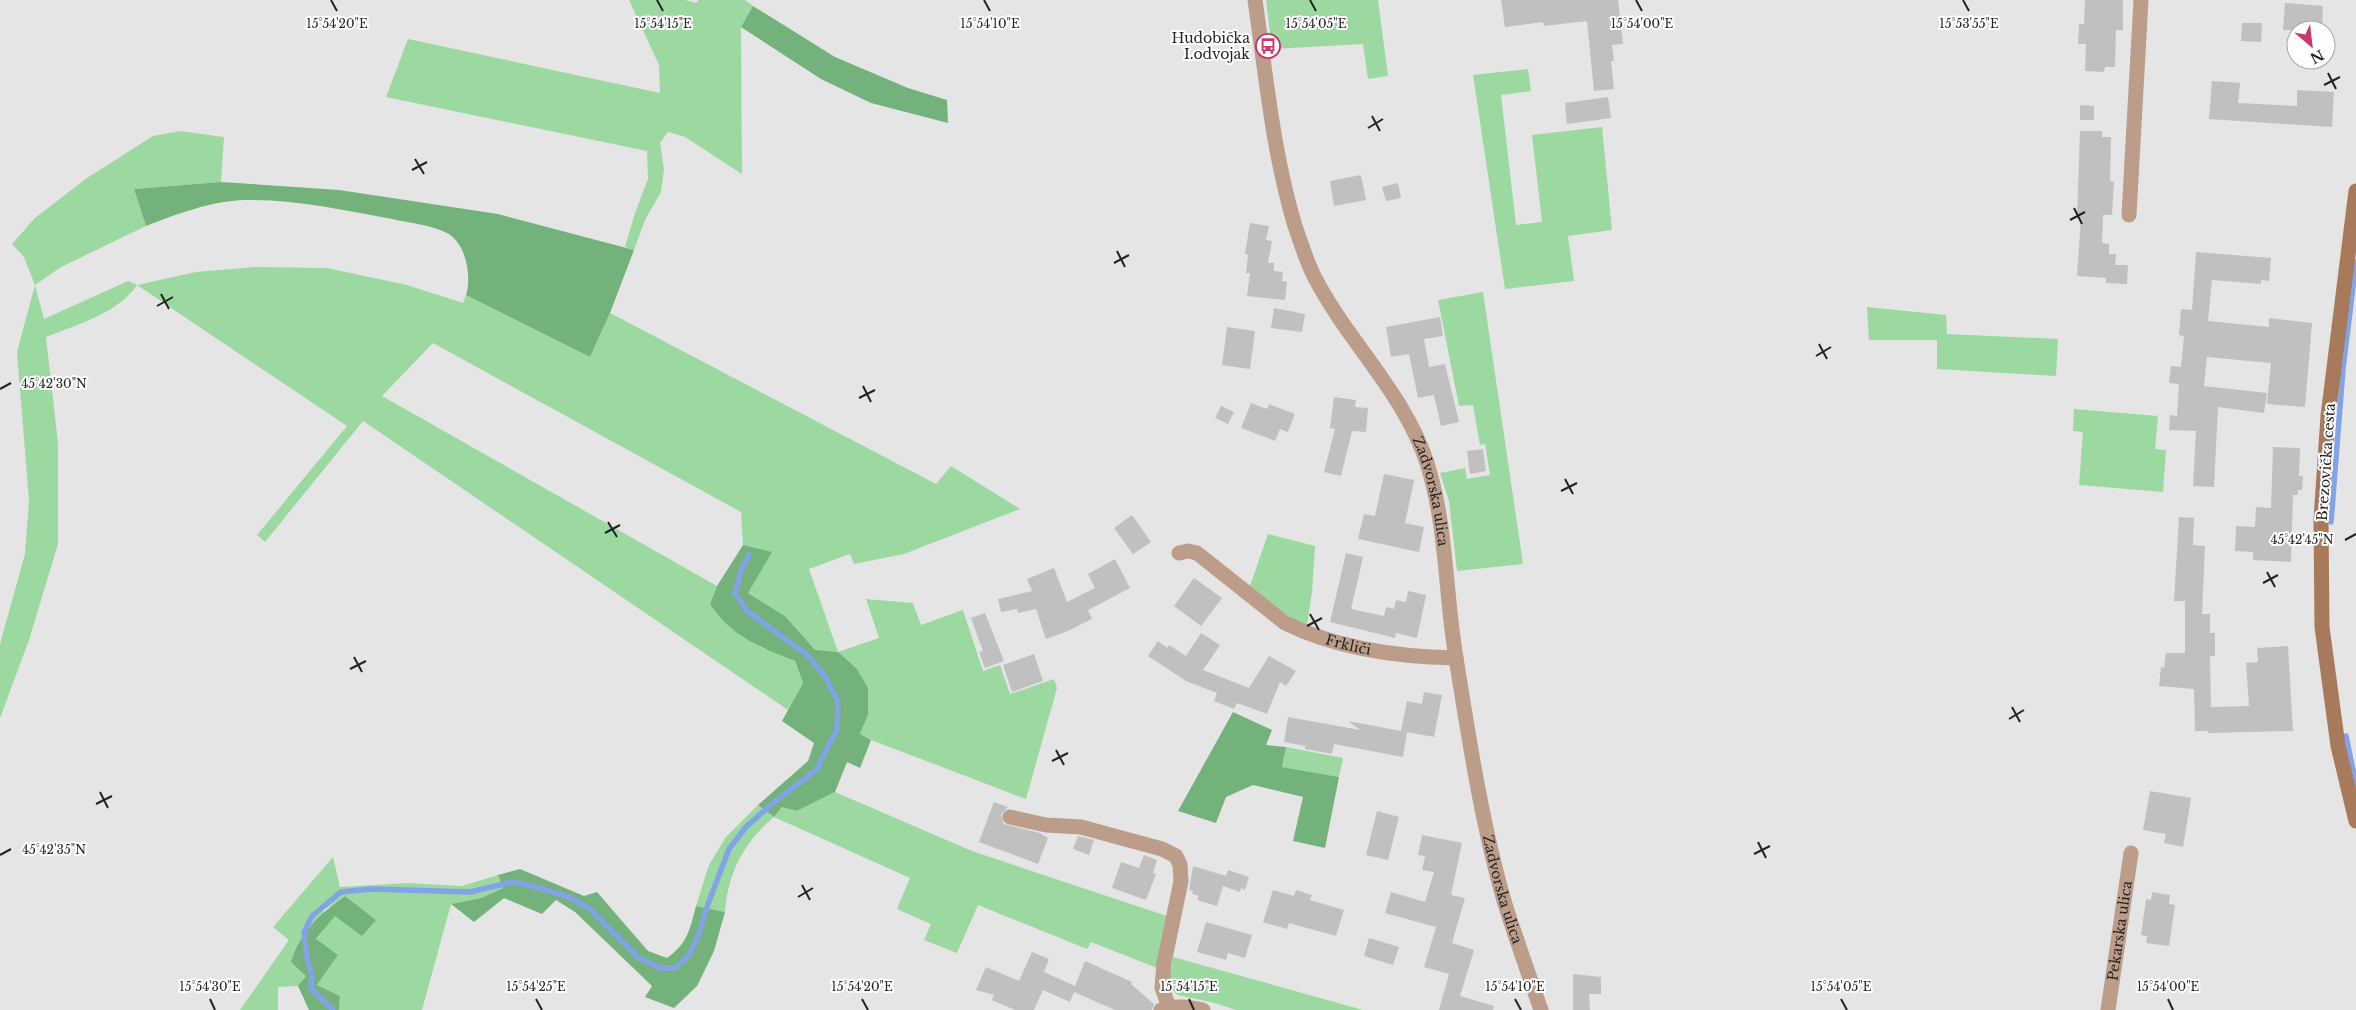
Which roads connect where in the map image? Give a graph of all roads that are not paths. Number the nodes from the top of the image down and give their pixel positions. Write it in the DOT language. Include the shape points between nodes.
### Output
graph roads {
  1 [pos="1255,0"];
  2 [pos="2141,0"];
  3 [pos="2356,191"];
  4 [pos="2129,215"];
  5 [pos="1179,552"];
  6 [pos="1456,658"];
  7 [pos="1010,816"];
  8 [pos="2356,821"];
  9 [pos="2131,853"];
  10 [pos="1165,1008"];
  11 [pos="1203,1010"];
  12 [pos="1541,1010"];
  13 [pos="2108,1010"];
  1 -- 6 [label="street, Zadvorska ulica" via="1278,162 1303,250 1331,305 1403,410 1427,464 1444,539"];
  2 -- 4 [label="street"];
  3 -- 8 [label="main road, Brezovička cesta" via="2328,416 2321,520 2322,627 2338,746"];
  5 -- 6 [label="street, Frkliči" via="1197,553 1298,630 1394,654"];
  6 -- 12 [label="street, Zadvorska ulica" via="1489,841 1505,903"];
  7 -- 10 [label="street" via="1046,825 1081,827 1162,849 1176,856 1180,865 1180,881 1164,963 1162,988"];
  9 -- 13 [label="street, Pekarska ulica"];
  10 -- 11 [label="street"];
}
